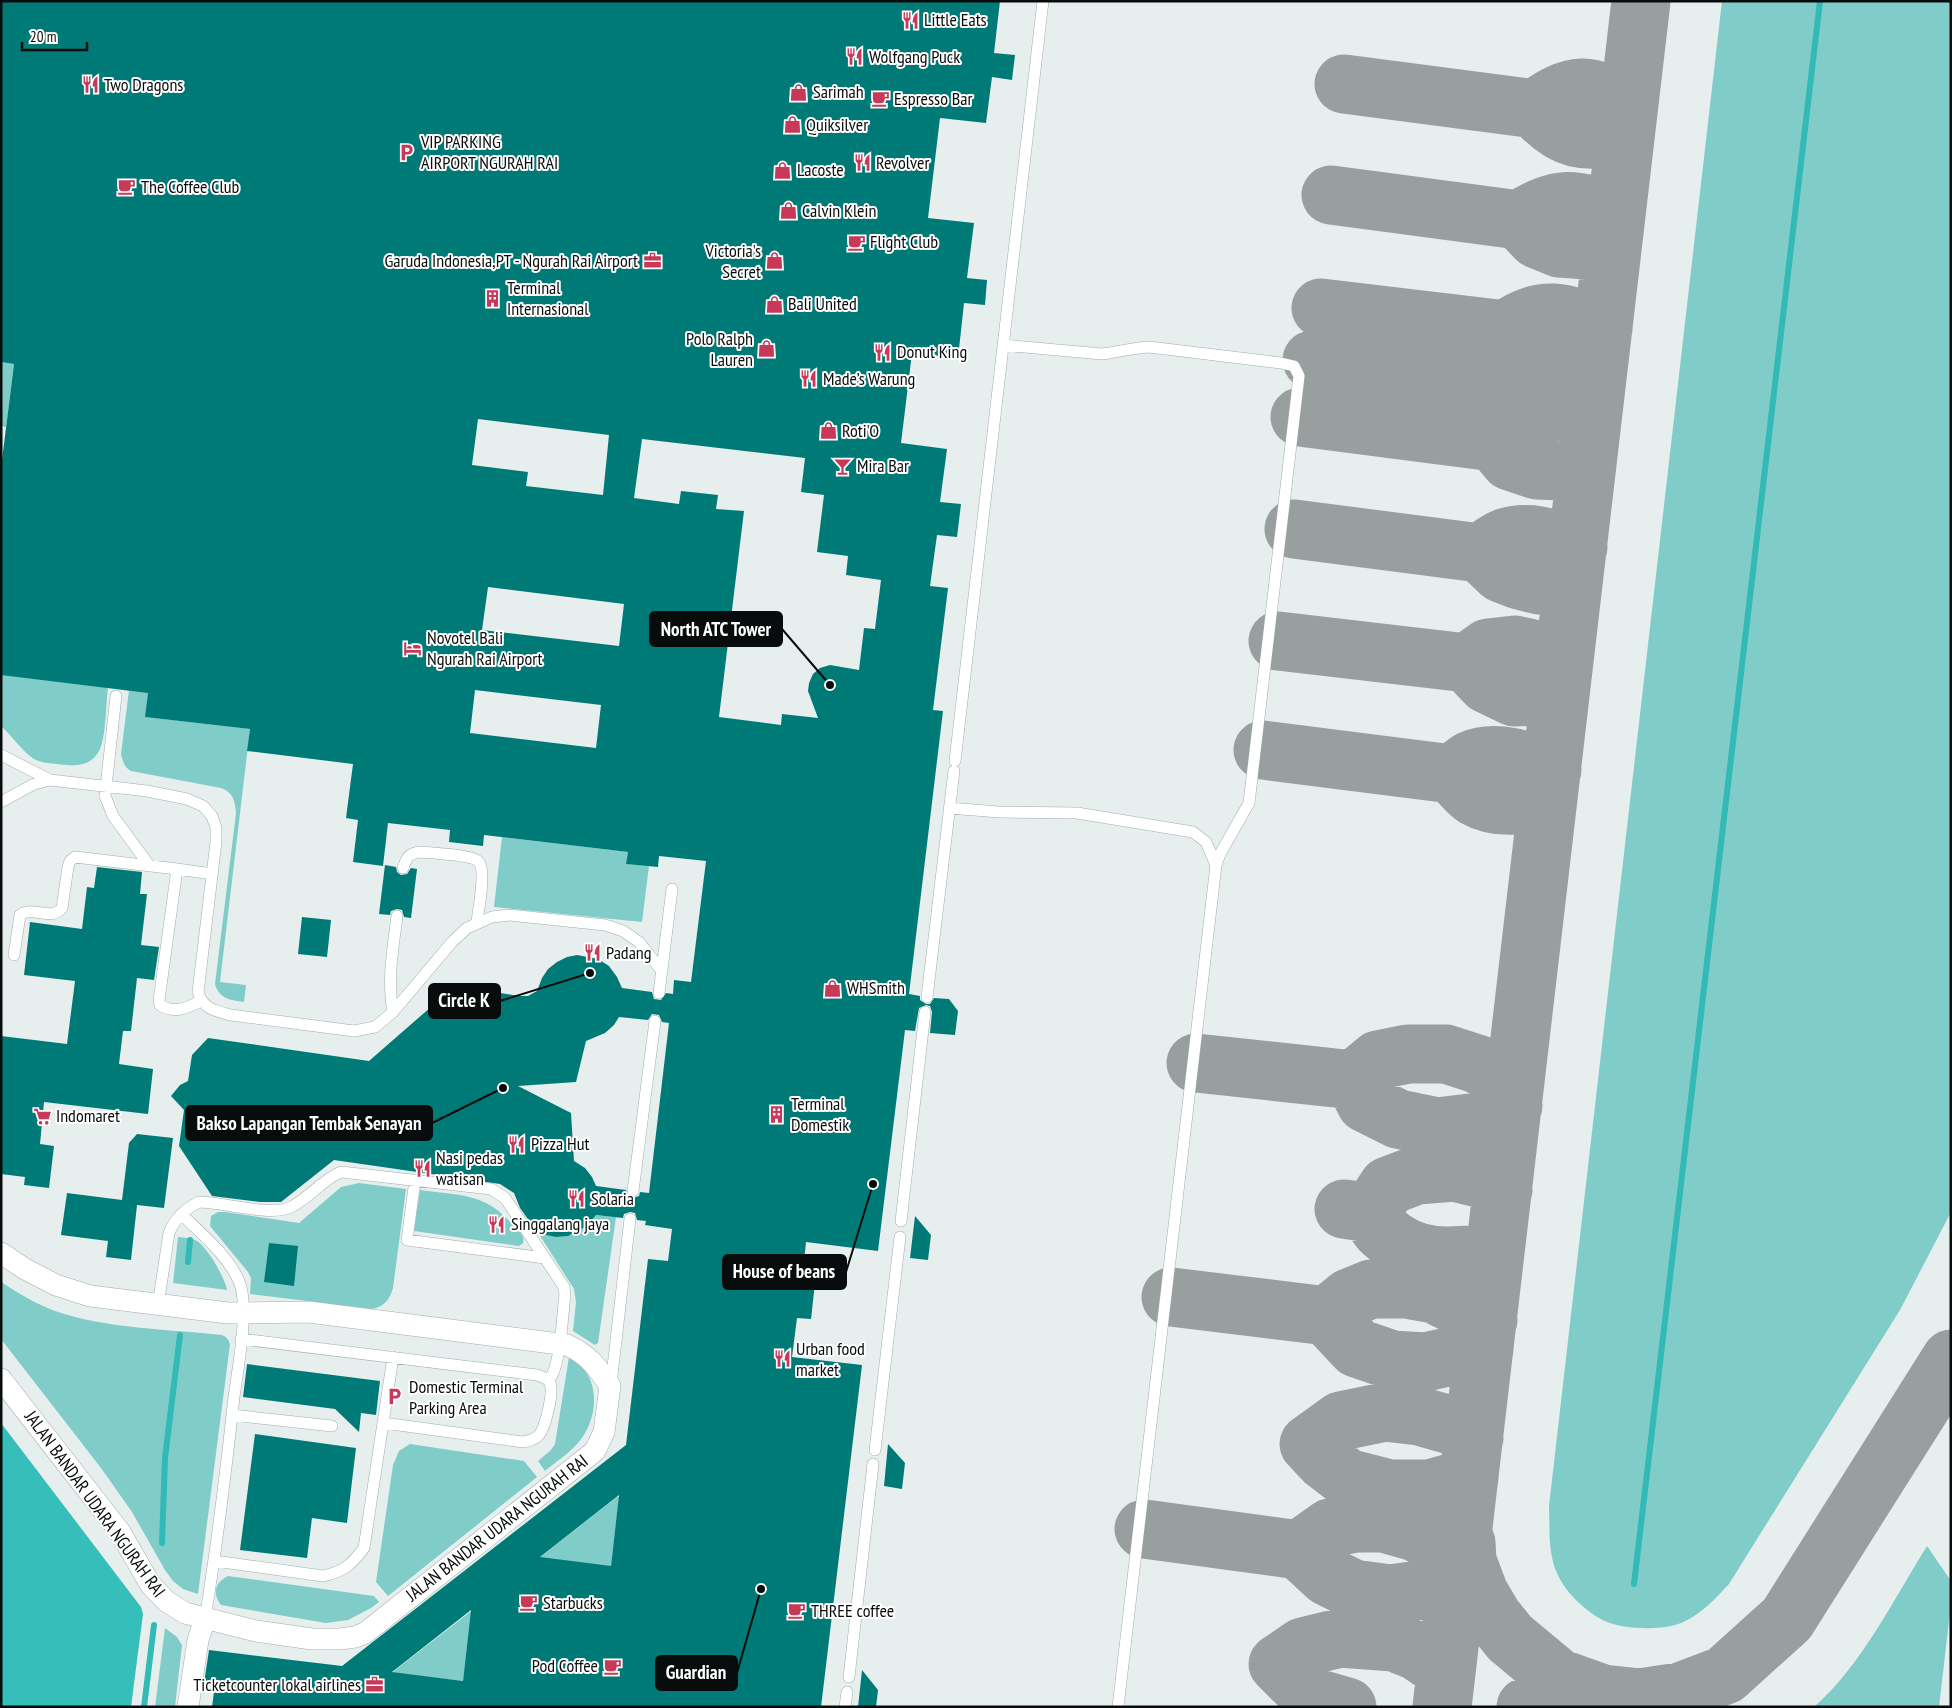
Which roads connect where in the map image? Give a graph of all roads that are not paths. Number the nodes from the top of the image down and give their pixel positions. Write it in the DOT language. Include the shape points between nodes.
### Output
graph roads {
  1 [pos="1042,1"];
  2 [pos="1003,345"];
  3 [pos="116,696"];
  4 [pos="1,755"];
  5 [pos="50,780"];
  6 [pos="105,786"];
  7 [pos="1,802"];
  8 [pos="949,808"];
  9 [pos="149,865"];
  10 [pos="1216,865"];
  11 [pos="403,868"];
  12 [pos="177,869"];
  13 [pos="212,874"];
  14 [pos="672,889"];
  15 [pos="397,916"];
  16 [pos="477,922"];
  17 [pos="14,954"];
  18 [pos="662,970"];
  19 [pos="659,992"];
  20 [pos="927,997"];
  21 [pos="201,1001"];
  22 [pos="393,1012"];
  23 [pos="926,1012"];
  24 [pos="655,1021"];
  25 [pos="415,1180"];
  26 [pos="633,1191"];
  27 [pos="181,1214"];
  28 [pos="630,1219"];
  29 [pos="902,1221"];
  30 [pos="900,1237"];
  31 [pos="1,1253"];
  32 [pos="545,1258"];
  33 [pos="158,1305"];
  34 [pos="242,1313"];
  35 [pos="242,1339"];
  36 [pos="559,1344"];
  37 [pos="393,1357"];
  38 [pos="1,1379"];
  39 [pos="549,1380"];
  40 [pos="610,1386"];
  41 [pos="232,1415"];
  42 [pos="384,1423"];
  43 [pos="332,1426"];
  44 [pos="875,1450"];
  45 [pos="873,1464"];
  46 [pos="215,1561"];
  47 [pos="205,1619"];
  48 [pos="849,1677"];
  49 [pos="847,1692"];
  50 [pos="188,1707"];
  51 [pos="845,1707"];
  52 [pos="1118,1707"];
  1 -- 2 [label="lane"];
  2 -- 8 [label="lane"];
  2 -- 10 [label="lane" via="1093,354 1149,347 1289,364 1297,370 1299,382 1249,803"];
  3 -- 6 [label="lane"];
  4 -- 5 [label="lane"];
  5 -- 6 [label="lane"];
  5 -- 7 [label="lane" via="34,784"];
  6 -- 9 [label="lane" via="105,796 113,816"];
  6 -- 13 [label="lane" via="187,799 203,806 212,816 216,828"];
  8 -- 10 [label="lane" via="1077,812 1193,832 1206,842"];
  8 -- 20 [label="lane"];
  9 -- 12 [label="lane"];
  9 -- 17 [label="lane" via="75,857 68,867 62,908 58,913 24,912 20,915"];
  10 -- 52 [label="lane"];
  11 -- 16 [label="lane" via="407,857 420,852 478,861 482,877"];
  12 -- 13 [label="lane"];
  12 -- 21 [label="lane" via="159,1000 165,1008 184,1010"];
  13 -- 21 [label="lane" via="198,977"];
  14 -- 18 [label="lane"];
  15 -- 22 [label="lane" via="389,978"];
  16 -- 18 [label="lane" via="509,915 605,924 638,942"];
  16 -- 22 [label="lane" via="452,942"];
  18 -- 19 [label="lane"];
  21 -- 22 [label="lane" via="215,1012 354,1031 375,1027"];
  23 -- 29 [label="lane"];
  24 -- 26 [label="lane"];
  25 -- 27 [label="lane" via="341,1172 296,1204 281,1210 199,1202"];
  25 -- 32 [label="lane" via="491,1189 499,1193"];
  25 -- 32 [label="lane" via="407,1240"];
  27 -- 33 [label="lane" via="169,1232"];
  27 -- 34 [label="lane" via="232,1268 241,1288"];
  28 -- 40 [label="lane"];
  30 -- 44 [label="lane"];
  31 -- 33 [label="street" via="56,1286 90,1296"];
  32 -- 36 [label="lane" via="564,1288"];
  33 -- 34 [label="street"];
  34 -- 35 [label="lane"];
  34 -- 36 [label="street" via="309,1312"];
  35 -- 37 [label="lane"];
  35 -- 41 [label="lane"];
  36 -- 39 [label="lane" via="553,1375"];
  36 -- 40 [label="street" via="583,1352"];
  37 -- 39 [label="lane" via="537,1375"];
  37 -- 42 [label="lane"];
  38 -- 47 [label="street, JALAN BANDAR UDARA NGURAH RAI" via="120,1532 150,1584 166,1601 185,1613"];
  39 -- 42 [label="lane" via="552,1393 543,1428 533,1440 523,1442"];
  40 -- 47 [label="street, JALAN BANDAR UDARA NGURAH RAI" via="604,1432 595,1450 365,1633 340,1639 312,1639"];
  41 -- 43 [label="lane"];
  41 -- 46 [label="lane"];
  42 -- 46 [label="lane" via="364,1548 352,1564 324,1576"];
  45 -- 48 [label="lane"];
  46 -- 47 [label="lane"];
  47 -- 50 [label="street" via="198,1640"];
  49 -- 51 [label="lane"];
}
